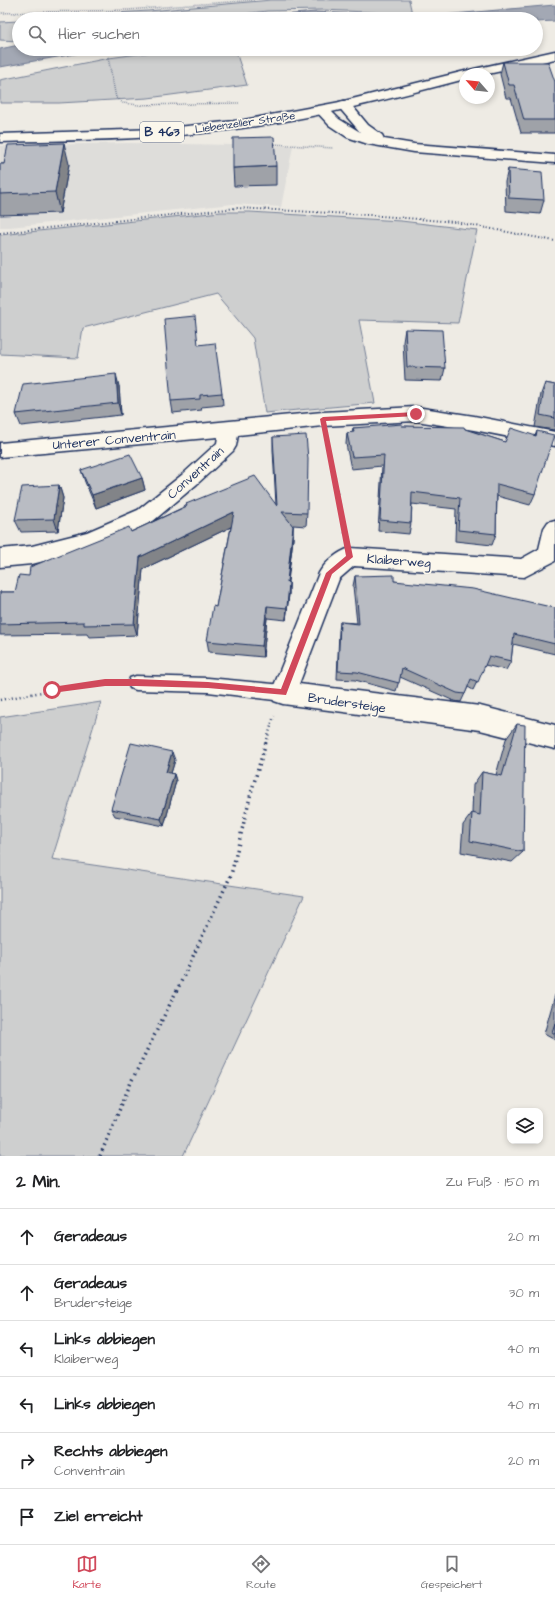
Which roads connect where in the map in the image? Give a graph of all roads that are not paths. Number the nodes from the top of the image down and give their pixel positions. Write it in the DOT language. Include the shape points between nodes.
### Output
graph roads {
  1 [pos="555,55"];
  2 [pos="495,69"];
  3 [pos="459,77"];
  4 [pos="344,106"];
  5 [pos="322,110"];
  6 [pos="0,138"];
  7 [pos="388,144"];
  8 [pos="555,159"];
  9 [pos="229,429"];
  10 [pos="555,439"];
  11 [pos="0,450"];
  12 [pos="555,528"];
  13 [pos="0,558"];
  14 [pos="136,682"];
  15 [pos="279,703"];
  16 [pos="555,737"];
  1 -- 2 [label="street"];
  3 -- 4 [label="street, Liebenzeller Straße / B 463"];
  4 -- 5 [label="street, Liebenzeller Straße / B 463"];
  4 -- 7 [label="street" via="363,128"];
  5 -- 6 [label="street, Liebenzeller Straße / B 463" via="196,129 119,135"];
  5 -- 7 [label="street" via="352,134"];
  7 -- 8 [label="street"];
  9 -- 10 [label="street, Conventrain" via="323,419 416,414"];
  9 -- 11 [label="street, Unterer Conventrain"];
  9 -- 13 [label="street, Conventrain" via="226,446 145,516 91,540 32,555"];
  12 -- 15 [label="street, Klaiberweg" via="549,554 524,568 350,557 330,573"];
  14 -- 15 [label="lane, Brudersteige" via="208,685"];
  15 -- 16 [label="street, Brudersteige" via="480,718"];
}
